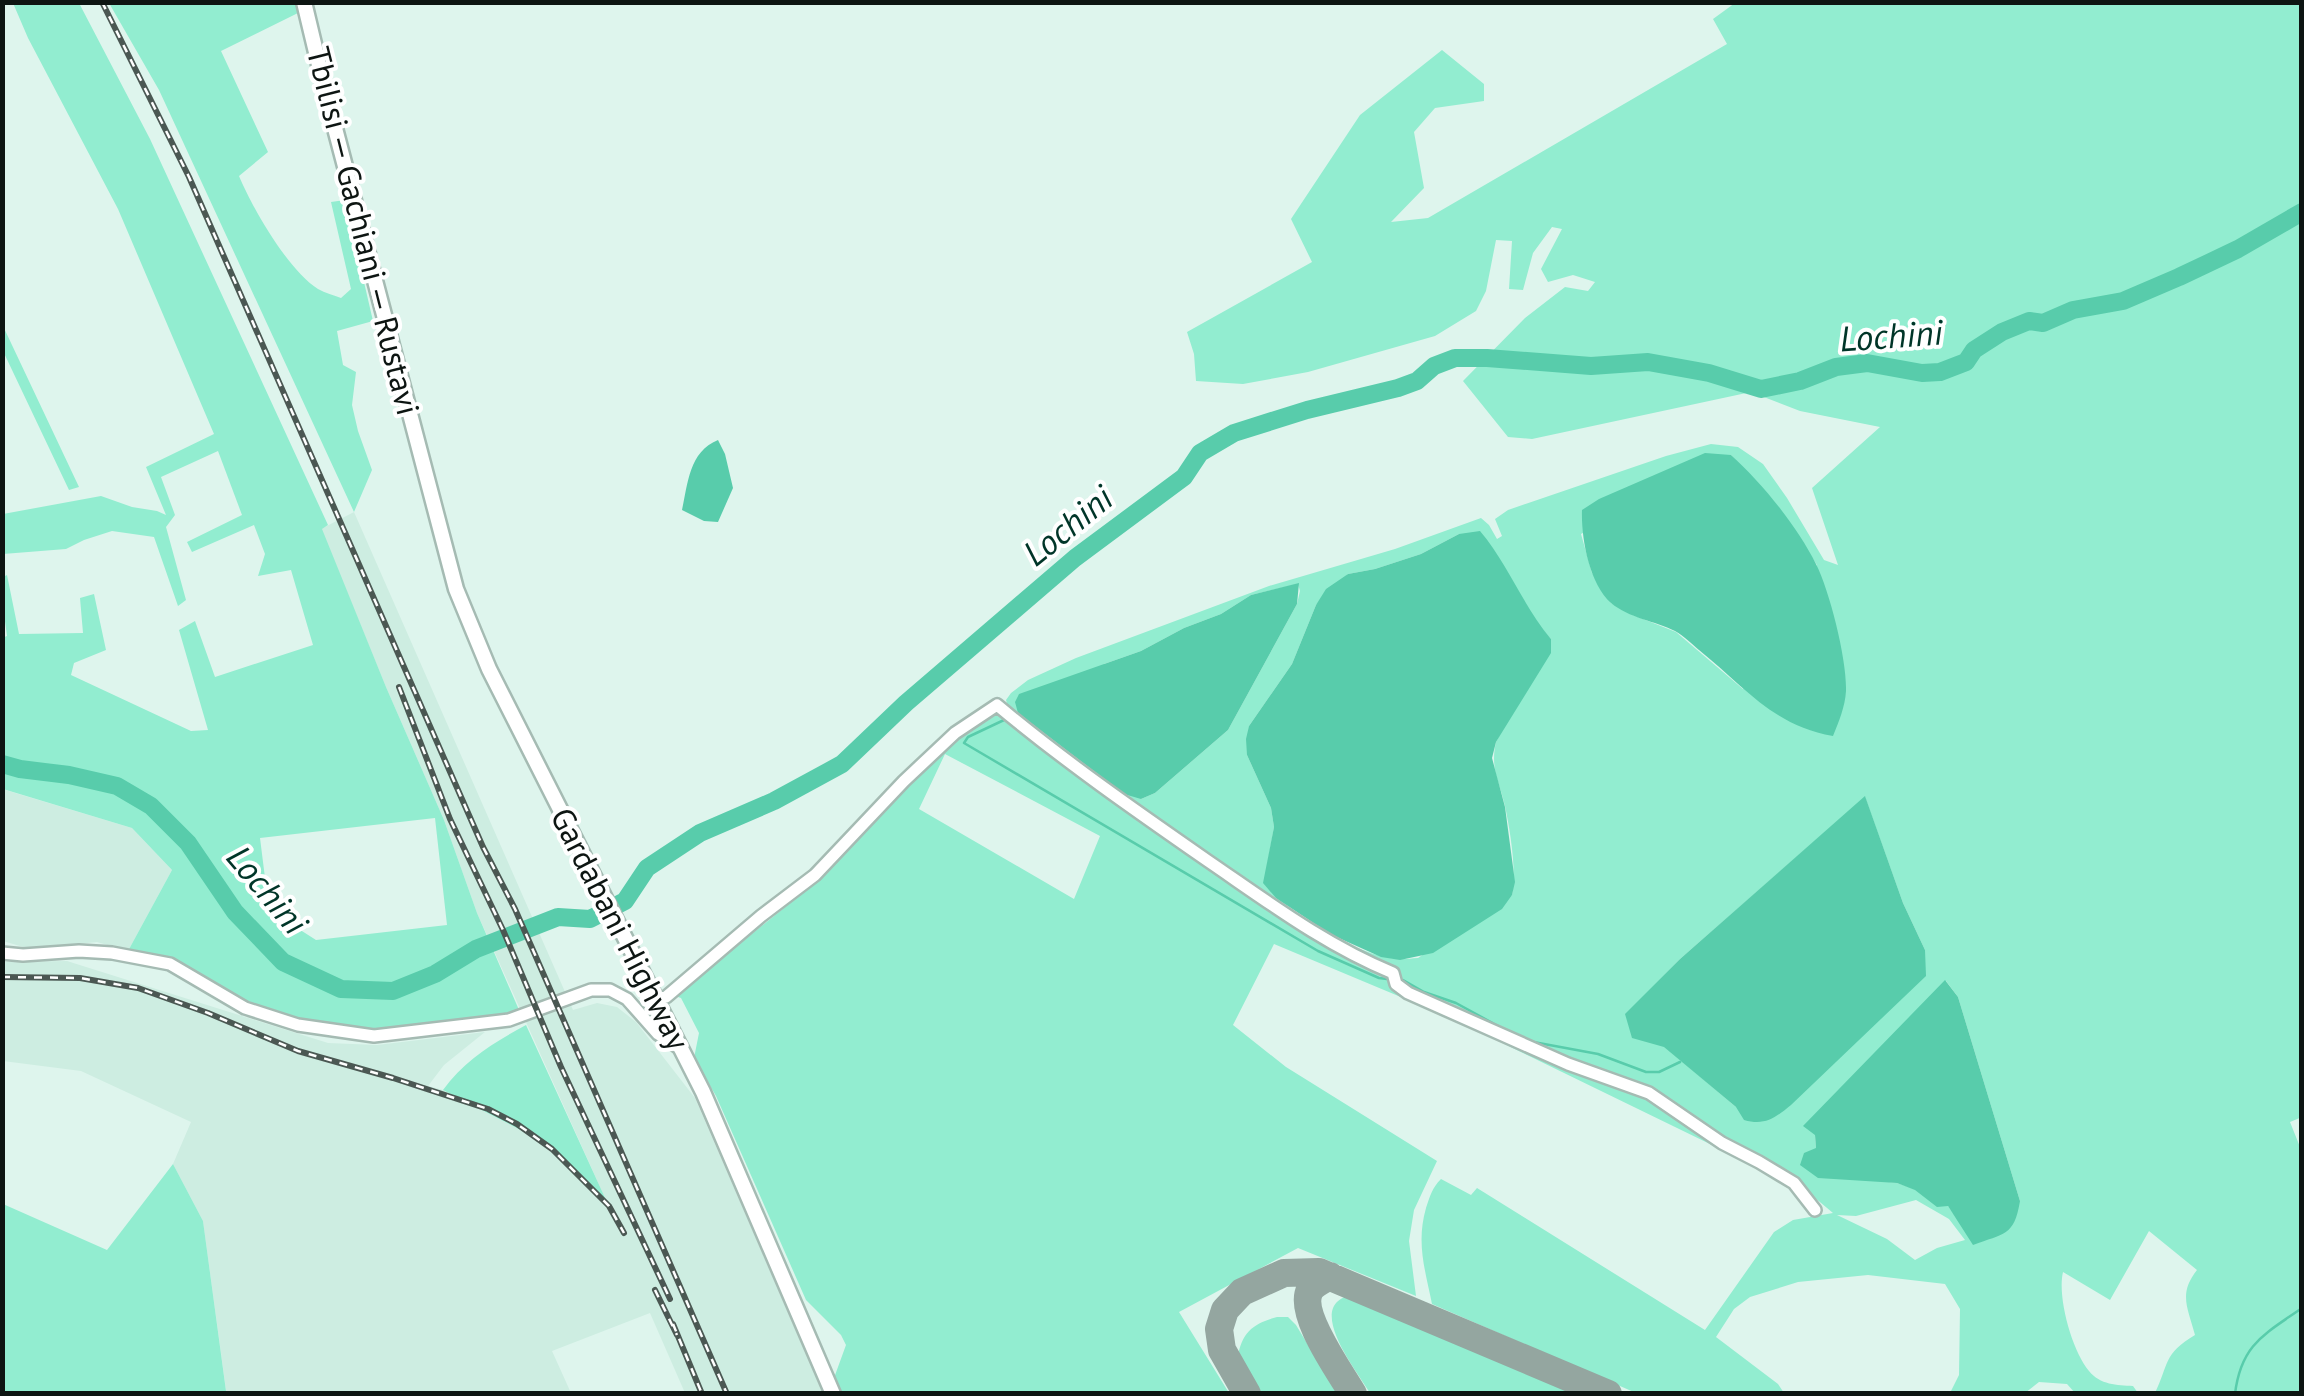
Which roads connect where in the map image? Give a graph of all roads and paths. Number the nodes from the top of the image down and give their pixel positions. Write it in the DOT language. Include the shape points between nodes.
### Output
graph roads {
  1 [pos="304,2"];
  2 [pos="421,460"];
  3 [pos="2,953"];
  4 [pos="656,999"];
  5 [pos="681,1050"];
  6 [pos="1815,1210"];
  7 [pos="834,1394"];
  1 -- 2 [label="main road, Tbilisi — Gachiani — Rustavi"];
  2 -- 4 [label="main road, Gardabani Highway" via="456,589 489,669"];
  3 -- 5 [label="street" via="112,952 170,964 245,1008 298,1025 374,1036 486,1025 610,990"];
  4 -- 5 [label="main road, Gardabani Highway"];
  4 -- 6 [label="street" via="815,876 904,781 997,705 1273,908 1393,973 1408,993 1649,1092 1794,1184"];
  5 -- 7 [label="main road, Gardabani Highway"];
}
